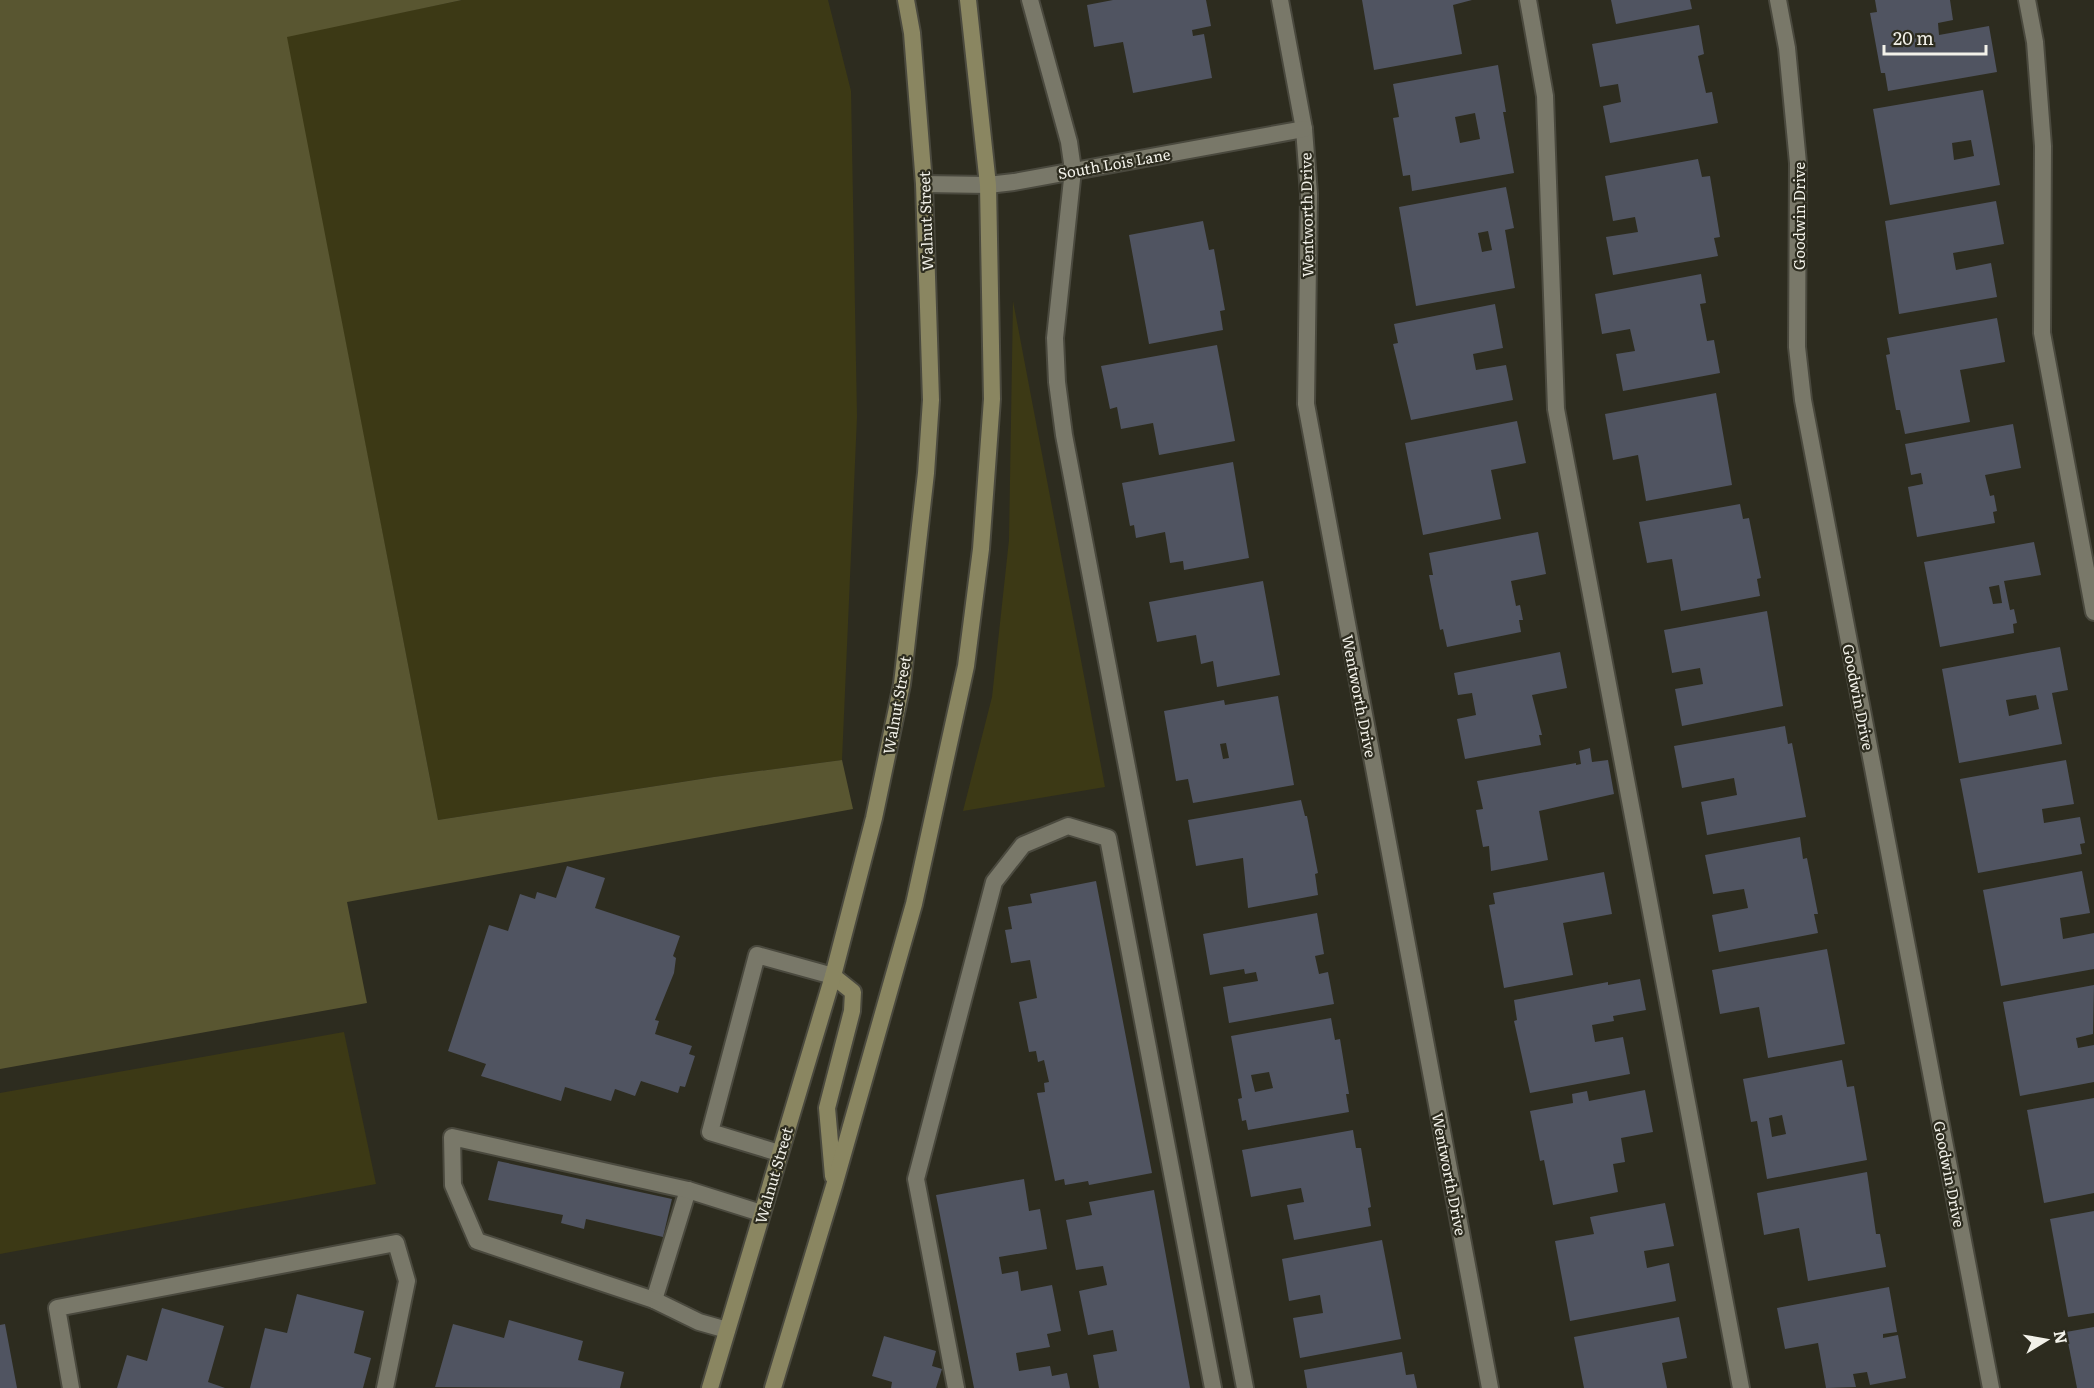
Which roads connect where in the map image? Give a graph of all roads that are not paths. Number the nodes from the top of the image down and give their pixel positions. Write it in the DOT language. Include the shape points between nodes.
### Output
graph roads {
  1 [pos="906,0"];
  2 [pos="968,0"];
  3 [pos="1030,0"];
  4 [pos="1280,0"];
  5 [pos="1528,0"];
  6 [pos="1778,0"];
  7 [pos="2027,0"];
  8 [pos="1304,129"];
  9 [pos="1074,170"];
  10 [pos="924,184"];
  11 [pos="988,185"];
  12 [pos="2094,612"];
  13 [pos="833,975"];
  14 [pos="779,1153"];
  15 [pos="834,1186"];
  16 [pos="688,1190"];
  17 [pos="761,1213"];
  18 [pos="654,1300"];
  19 [pos="727,1330"];
  20 [pos="71,1388"];
  21 [pos="385,1388"];
  22 [pos="710,1388"];
  23 [pos="773,1388"];
  24 [pos="956,1388"];
  25 [pos="1213,1388"];
  26 [pos="1245,1388"];
  27 [pos="1490,1388"];
  28 [pos="1741,1388"];
  29 [pos="1991,1388"];
  1 -- 10 [label="main road, Walnut Street"];
  2 -- 11 [label="main road"];
  3 -- 9 [label="street"];
  4 -- 8 [label="street, Wentworth Drive"];
  5 -- 28 [label="street" via="1545,96 1556,409"];
  6 -- 29 [label="street, Goodwin Drive" via="1787,48 1798,163 1797,347 1803,400"];
  7 -- 12 [label="street" via="2035,42 2043,146 2042,333"];
  8 -- 9 [label="street, South Lois Lane"];
  8 -- 27 [label="street, Wentworth Drive" via="1309,194 1306,404"];
  9 -- 11 [label="street, South Lois Lane"];
  9 -- 26 [label="street" via="1055,338 1057,382 1072,486"];
  10 -- 11 [label="street, South Lois Lane"];
  10 -- 13 [label="main road, Walnut Street" via="931,400 918,548 902,684 874,818"];
  11 -- 15 [label="main road" via="992,399 981,549 966,666 914,904"];
  13 -- 14 [label="main road, Walnut Street"];
  13 -- 14 [label="street" via="758,955 710,1132"];
  13 -- 15 [label="main road" via="853,992 852,1011 827,1108"];
  14 -- 17 [label="main road, Walnut Street"];
  15 -- 23 [label="main road"];
  16 -- 17 [label="street"];
  16 -- 18 [label="street"];
  16 -- 18 [label="street" via="452,1137 453,1185 477,1241"];
  17 -- 19 [label="main road, Walnut Street"];
  18 -- 19 [label="street" via="699,1322"];
  19 -- 22 [label="main road, Walnut Street"];
  20 -- 21 [label="street" via="57,1308 396,1243 407,1281"];
  24 -- 25 [label="street" via="916,1179 994,882 1023,845 1068,826 1108,838"];
}
